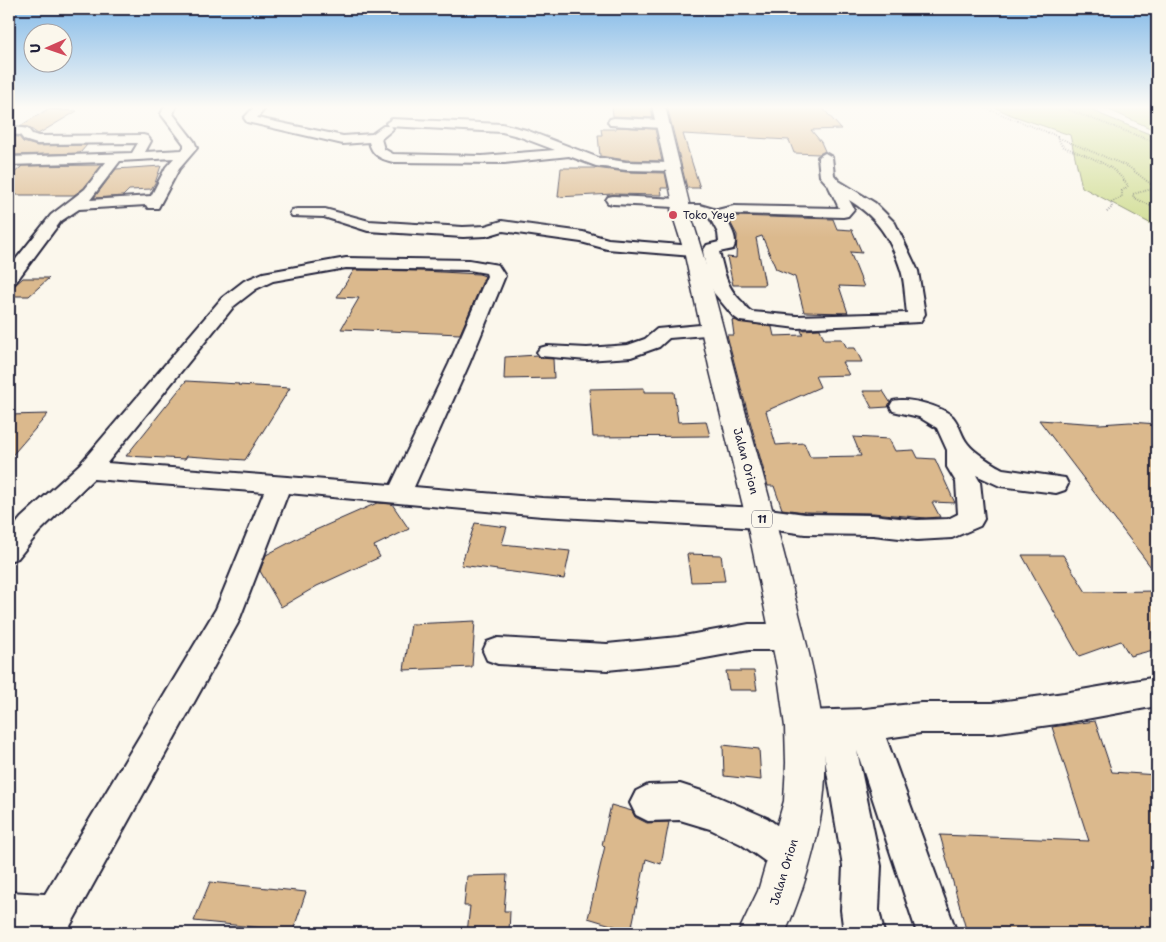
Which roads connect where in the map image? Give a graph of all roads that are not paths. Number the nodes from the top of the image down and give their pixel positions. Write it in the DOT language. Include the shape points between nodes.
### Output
graph roads {
  1 [pos="140,150"];
  2 [pos="188,150"];
  3 [pos="378,150"];
  4 [pos="565,150"];
  5 [pos="669,150"];
  6 [pos="570,152"];
  7 [pos="185,154"];
  8 [pos="136,157"];
  9 [pos="826,157"];
  10 [pos="116,158"];
  11 [pos="9,161"];
  12 [pos="673,167"];
  13 [pos="834,184"];
  14 [pos="613,200"];
  15 [pos="75,205"];
  16 [pos="681,206"];
  17 [pos="297,213"];
  18 [pos="716,215"];
  19 [pos="489,217"];
  20 [pos="502,226"];
  21 [pos="693,251"];
  22 [pos="9,279"];
  23 [pos="711,330"];
  24 [pos="547,352"];
  25 [pos="901,406"];
  26 [pos="960,450"];
  27 [pos="88,470"];
  28 [pos="279,484"];
  29 [pos="1056,484"];
  30 [pos="399,494"];
  31 [pos="761,518"];
  32 [pos="19,530"];
  33 [pos="9,551"];
  34 [pos="788,638"];
  35 [pos="498,650"];
  36 [pos="1157,691"];
  37 [pos="835,726"];
  38 [pos="648,803"];
  39 [pos="789,856"];
  40 [pos="9,911"];
  41 [pos="761,933"];
  42 [pos="864,933"];
  43 [pos="937,933"];
  1 -- 8 [label="street"];
  2 -- 7 [label="street"];
  3 -- 6 [label="street" via="384,156 393,158 506,160"];
  4 -- 6 [label="street"];
  5 -- 12 [label="highway, Jalan Orion / 11"];
  6 -- 12 [label="street" via="607,165"];
  7 -- 8 [label="street"];
  7 -- 15 [label="street" via="173,167 154,202"];
  8 -- 10 [label="street"];
  9 -- 13 [label="street" via="827,176"];
  10 -- 11 [label="street"];
  10 -- 15 [label="street" via="90,192"];
  12 -- 16 [label="highway, Jalan Orion / 11"];
  13 -- 18 [label="street" via="847,209 843,213 734,210"];
  13 -- 18 [label="street" via="870,206 892,230 910,271 916,314 913,318 797,322 747,317 723,293 717,280 711,251 727,246 726,233"];
  14 -- 16 [label="street"];
  15 -- 22 [label="street" via="56,218"];
  16 -- 18 [label="street"];
  16 -- 21 [label="highway, Jalan Orion / 11"];
  17 -- 20 [label="street" via="325,213 368,226 463,232 486,231"];
  19 -- 20 [label="street" via="490,223"];
  20 -- 21 [label="street" via="583,237 606,244"];
  21 -- 23 [label="highway, Jalan Orion / 11"];
  23 -- 24 [label="street" via="664,333 630,351"];
  23 -- 31 [label="highway, Jalan Orion / 11"];
  25 -- 26 [label="lane" via="926,411 944,421"];
  26 -- 29 [label="street" via="988,472 1000,477"];
  26 -- 31 [label="street" via="959,467 968,482 971,519 952,528 917,530 873,525 805,524"];
  27 -- 28 [label="street"];
  27 -- 30 [label="street" via="228,302 250,285 286,273 346,263 469,265 492,270 496,276"];
  27 -- 32 [label="street"];
  28 -- 30 [label="street"];
  28 -- 40 [label="street" via="228,614 55,914"];
  30 -- 31 [label="street" via="542,507"];
  31 -- 34 [label="highway, Jalan Orion / 11"];
  32 -- 33 [label="street"];
  34 -- 35 [label="street" via="749,636 678,650 607,657"];
  34 -- 37 [label="highway, Jalan Orion / 11" via="795,668"];
  36 -- 37 [label="street" via="992,718 921,718"];
  37 -- 39 [label="highway, Jalan Orion / 11" via="806,763 804,801"];
  37 -- 42 [label="street" via="862,866 860,910"];
  37 -- 43 [label="street"];
  38 -- 39 [label="street" via="680,802 714,813 754,831"];
  39 -- 41 [label="highway, Jalan Orion / 11" via="778,898"];
}
